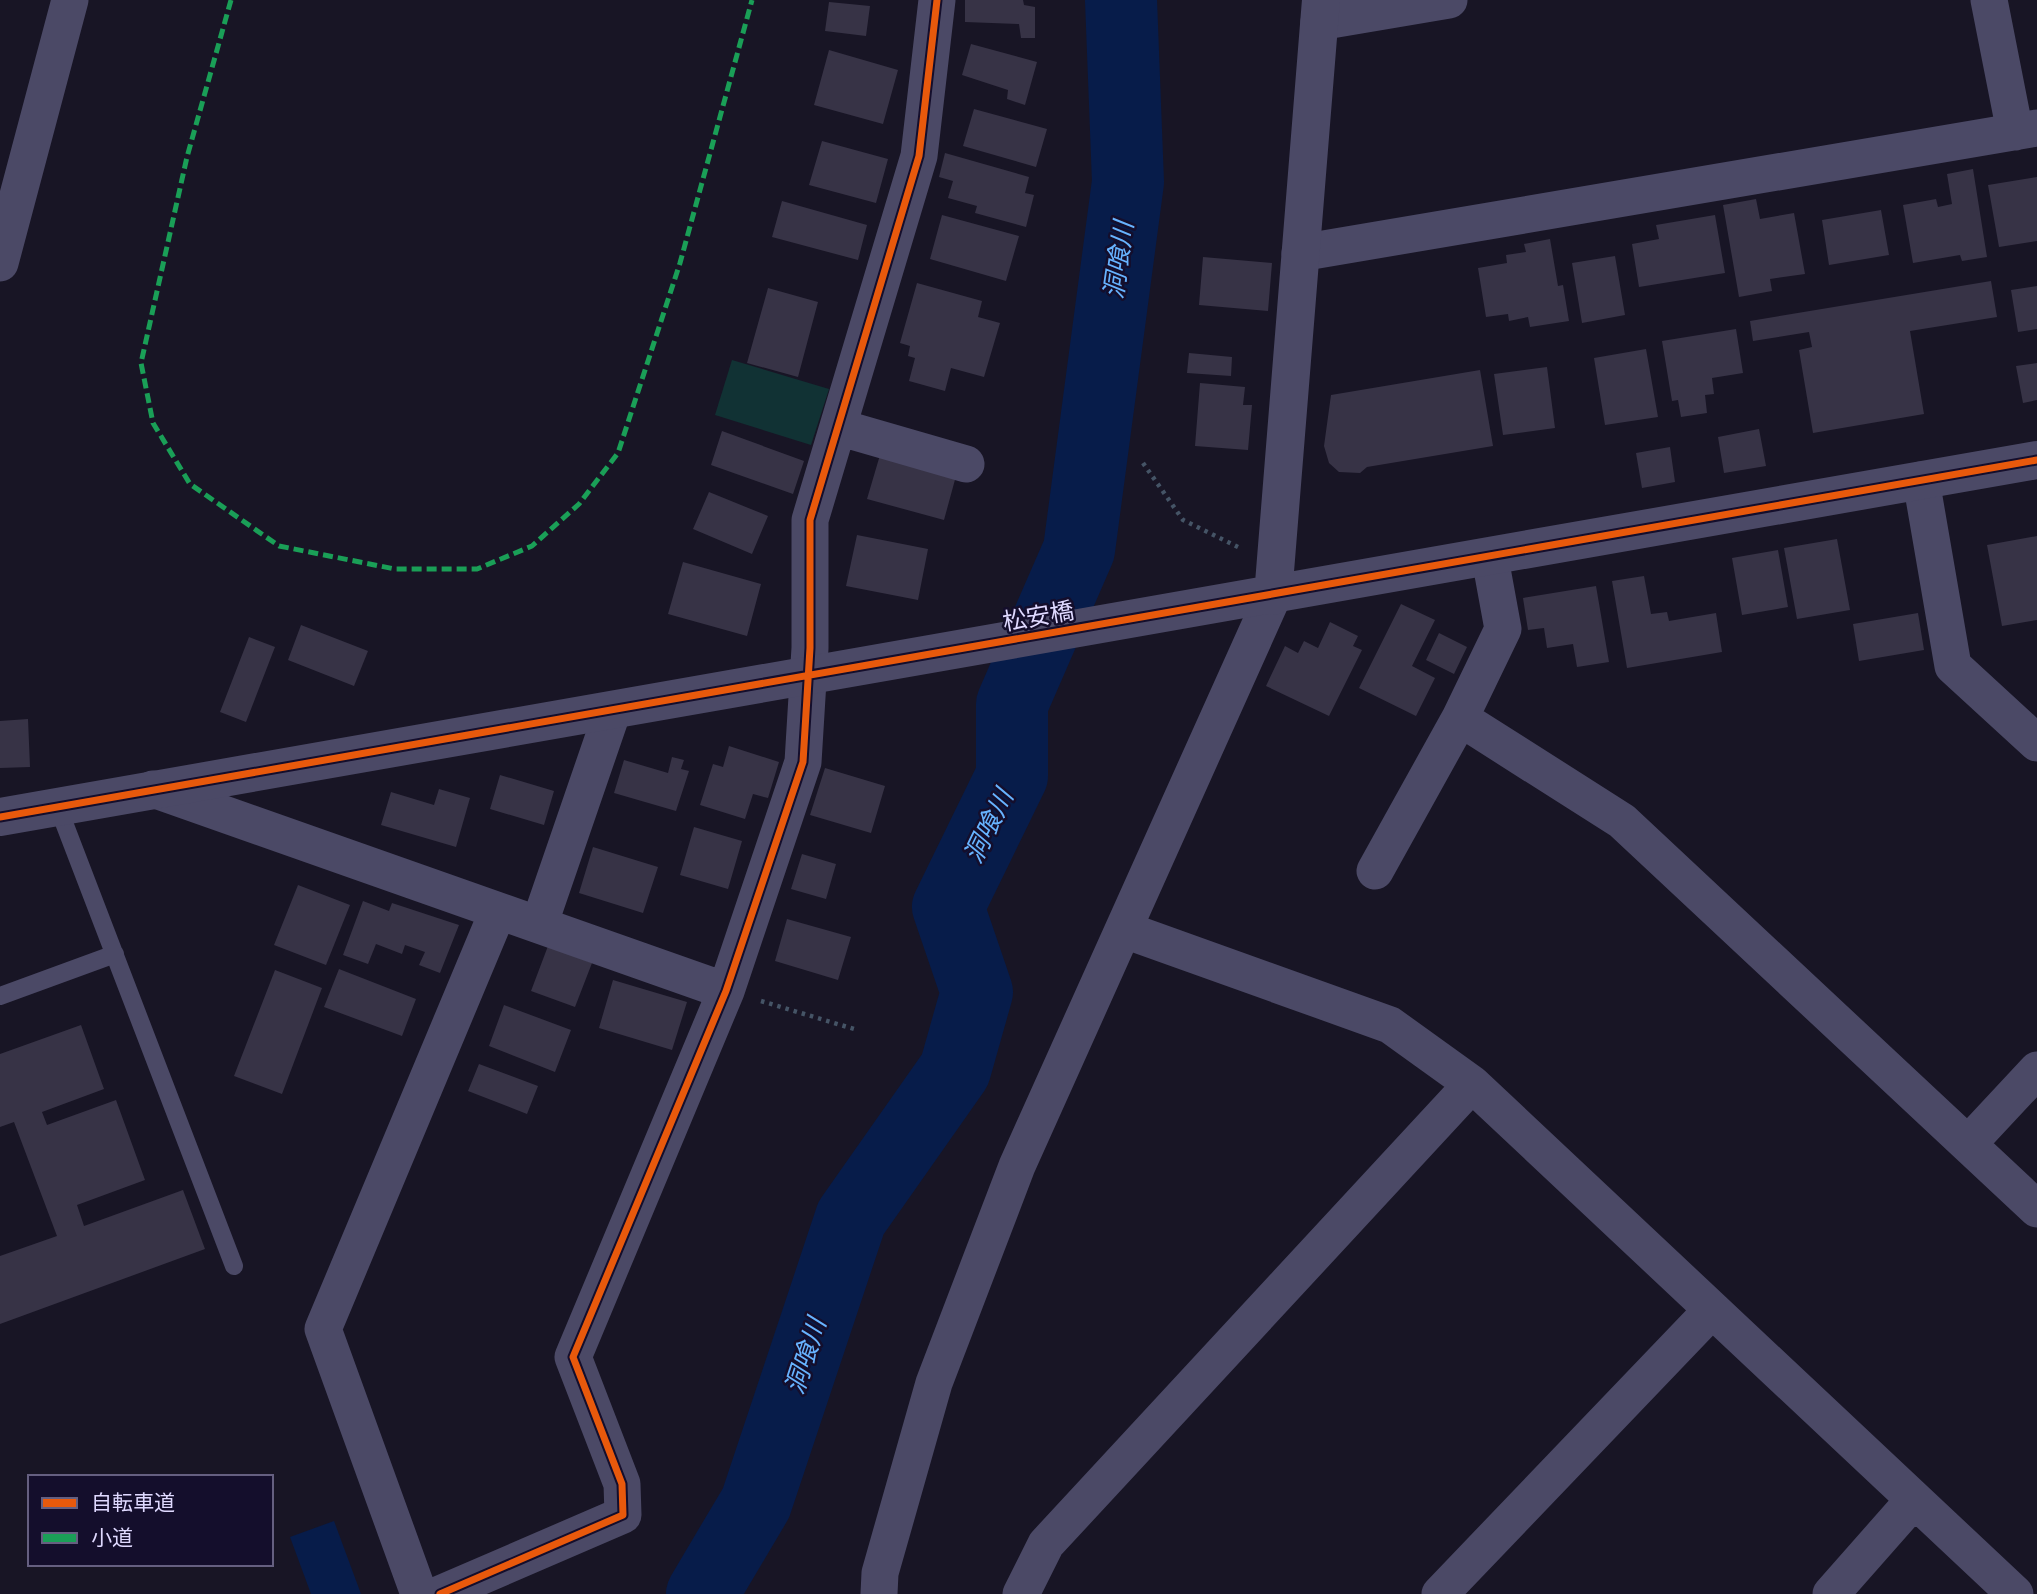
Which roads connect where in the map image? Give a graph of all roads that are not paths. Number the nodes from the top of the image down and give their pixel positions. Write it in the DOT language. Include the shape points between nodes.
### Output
graph roads {
  1 [pos="70,0"];
  2 [pos="937,0"];
  3 [pos="1449,0"];
  4 [pos="1989,0"];
  5 [pos="1320,11"];
  6 [pos="2026,130"];
  7 [pos="1300,253"];
  8 [pos="0,263"];
  9 [pos="838,427"];
  10 [pos="2037,460"];
  11 [pos="965,464"];
  12 [pos="1921,480"];
  13 [pos="1490,558"];
  14 [pos="1273,596"];
  15 [pos="808,677"];
  16 [pos="613,710"];
  17 [pos="1460,718"];
  18 [pos="2037,743"];
  19 [pos="153,789"];
  20 [pos="58,807"];
  21 [pos="0,817"];
  22 [pos="1375,871"];
  23 [pos="498,911"];
  24 [pos="539,925"];
  25 [pos="1125,930"];
  26 [pos="115,954"];
  27 [pos="726,991"];
  28 [pos="0,996"];
  29 [pos="2037,1070"];
  30 [pos="1472,1084"];
  31 [pos="1968,1144"];
  32 [pos="2037,1209"];
  33 [pos="234,1266"];
  34 [pos="1711,1311"];
  35 [pos="1913,1501"];
  36 [pos="419,1594"];
  37 [pos="440,1594"];
  38 [pos="879,1594"];
  39 [pos="1021,1594"];
  40 [pos="1440,1594"];
  41 [pos="1831,1594"];
  42 [pos="2015,1594"];
  1 -- 8 [label="street"];
  2 -- 9 [label="street" via="919,156"];
  3 -- 5 [label="street"];
  4 -- 6 [label="street"];
  5 -- 7 [label="street"];
  6 -- 7 [label="street"];
  7 -- 14 [label="street"];
  9 -- 11 [label="street"];
  9 -- 15 [label="street" via="810,520"];
  10 -- 12 [label="street, 松安橋"];
  12 -- 13 [label="street, 松安橋"];
  12 -- 18 [label="street" via="1953,666"];
  13 -- 14 [label="street, 松安橋"];
  13 -- 17 [label="street" via="1503,629"];
  14 -- 15 [label="street, 松安橋"];
  14 -- 25 [label="street"];
  15 -- 16 [label="street, 松安橋"];
  15 -- 27 [label="street" via="803,762"];
  16 -- 19 [label="street, 松安橋"];
  16 -- 24 [label="street"];
  17 -- 22 [label="street"];
  17 -- 31 [label="street" via="1622,821"];
  19 -- 20 [label="street, 松安橋"];
  19 -- 23 [label="street"];
  20 -- 21 [label="street, 松安橋"];
  20 -- 26 [label="lane"];
  23 -- 24 [label="street"];
  23 -- 36 [label="street" via="323,1329"];
  24 -- 27 [label="street"];
  25 -- 30 [label="street" via="1390,1026"];
  25 -- 38 [label="street" via="1017,1166 934,1382 880,1573"];
  26 -- 28 [label="lane"];
  26 -- 33 [label="lane"];
  27 -- 37 [label="street" via="573,1356 622,1484 622,1515"];
  29 -- 31 [label="street"];
  30 -- 34 [label="street"];
  30 -- 39 [label="street" via="1046,1544"];
  31 -- 32 [label="street"];
  34 -- 35 [label="street"];
  34 -- 40 [label="street"];
  35 -- 41 [label="street"];
  35 -- 42 [label="street"];
}
